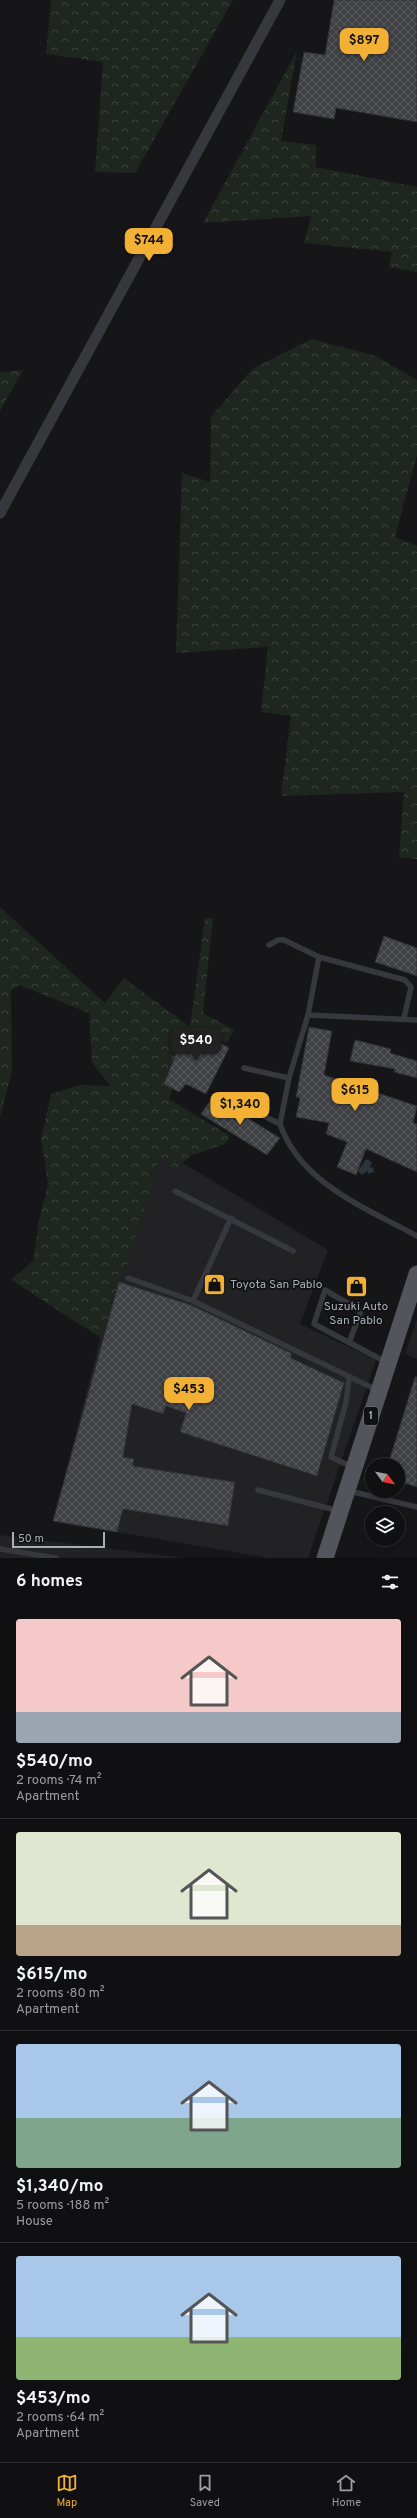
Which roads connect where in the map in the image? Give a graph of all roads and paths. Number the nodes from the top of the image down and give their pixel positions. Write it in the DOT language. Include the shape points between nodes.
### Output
graph roads {
  1 [pos="280,0"];
  2 [pos="0,513"];
  3 [pos="269,945"];
  4 [pos="319,956"];
  5 [pos="308,1015"];
  6 [pos="404,1018"];
  7 [pos="417,1020"];
  8 [pos="244,1068"];
  9 [pos="289,1078"];
  10 [pos="223,1096"];
  11 [pos="280,1124"];
  12 [pos="175,1191"];
  13 [pos="232,1218"];
  14 [pos="417,1236"];
  15 [pos="293,1251"];
  16 [pos="417,1274"];
  17 [pos="128,1278"];
  18 [pos="414,1296"];
  19 [pos="193,1301"];
  20 [pos="349,1343"];
  21 [pos="388,1363"];
  22 [pos="350,1378"];
  23 [pos="379,1390"];
  24 [pos="354,1468"];
  25 [pos="258,1490"];
  26 [pos="346,1490"];
  27 [pos="417,1507"];
  28 [pos="339,1511"];
  29 [pos="0,1549"];
  30 [pos="56,1558"];
  31 [pos="325,1558"];
  1 -- 2 [label="street"];
  3 -- 4 [label="lane" via="284,940"];
  4 -- 5 [label="lane"];
  4 -- 6 [label="lane" via="405,980 411,987"];
  5 -- 6 [label="lane"];
  5 -- 9 [label="lane"];
  6 -- 7 [label="lane"];
  8 -- 9 [label="lane"];
  9 -- 11 [label="lane"];
  10 -- 11 [label="lane"];
  11 -- 14 [label="lane" via="286,1142 315,1175 329,1186"];
  12 -- 13 [label="lane"];
  13 -- 15 [label="lane"];
  13 -- 19 [label="lane"];
  16 -- 18 [label="main road, 1"];
  17 -- 19 [label="lane"];
  18 -- 21 [label="main road, 1"];
  19 -- 22 [label="lane"];
  20 -- 20 [label="lane" via="361,1310 325,1290 314,1324"];
  20 -- 21 [label="lane"];
  21 -- 23 [label="main road, 1"];
  22 -- 23 [label="lane"];
  22 -- 24 [label="lane" via="331,1457"];
  23 -- 24 [label="main road, 1"];
  24 -- 26 [label="main road, 1"];
  25 -- 28 [label="lane"];
  26 -- 27 [label="lane"];
  26 -- 28 [label="main road, 1"];
  28 -- 31 [label="main road, 1"];
  29 -- 30 [label="lane"];
}
